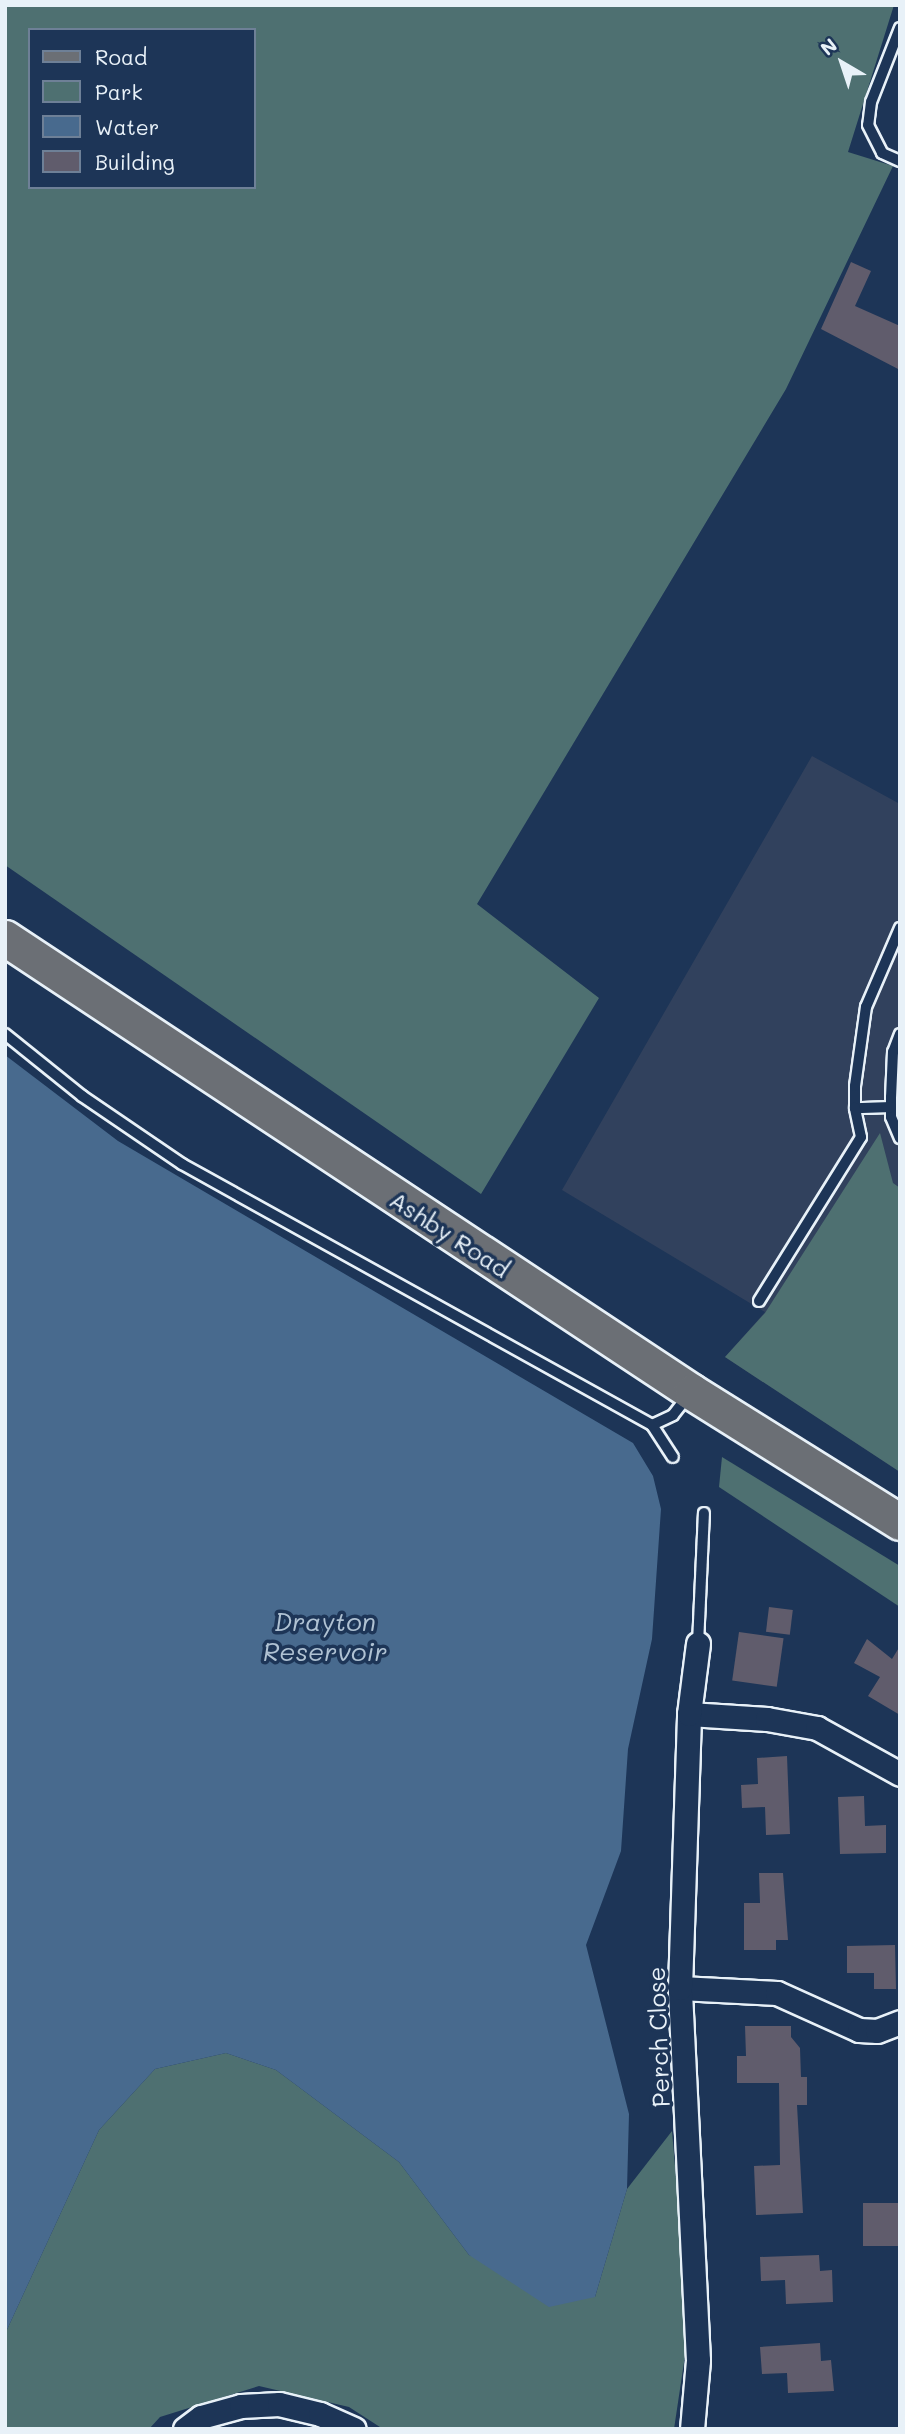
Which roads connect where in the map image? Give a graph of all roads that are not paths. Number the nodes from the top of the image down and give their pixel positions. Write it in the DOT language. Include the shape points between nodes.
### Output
graph roads {
  1 [pos="900,28"];
  2 [pos="900,161"];
  3 [pos="900,928"];
  4 [pos="5,938"];
  5 [pos="5,1034"];
  6 [pos="900,1034"];
  7 [pos="891,1107"];
  8 [pos="855,1108"];
  9 [pos="900,1138"];
  10 [pos="759,1301"];
  11 [pos="692,1392"];
  12 [pos="652,1425"];
  13 [pos="673,1457"];
  14 [pos="704,1513"];
  15 [pos="900,1522"];
  16 [pos="698,1644"];
  17 [pos="689,1714"];
  18 [pos="900,1774"];
  19 [pos="680,1988"];
  20 [pos="900,2022"];
  21 [pos="185,2429"];
  22 [pos="354,2429"];
  23 [pos="692,2429"];
  1 -- 2 [label="lane" via="871,102 868,125 882,153"];
  3 -- 8 [label="lane" via="866,1007"];
  4 -- 11 [label="main road, Ashby Road"];
  5 -- 12 [label="lane" via="82,1096 182,1164"];
  6 -- 7 [label="lane" via="893,1052"];
  7 -- 8 [label="lane"];
  7 -- 9 [label="lane"];
  8 -- 10 [label="lane" via="861,1137"];
  11 -- 12 [label="lane" via="673,1415"];
  11 -- 15 [label="main road, Ashby Road"];
  12 -- 13 [label="lane"];
  14 -- 16 [label="lane"];
  16 -- 17 [label="street, Perch Close"];
  17 -- 18 [label="street" via="767,1719 817,1728"];
  17 -- 19 [label="street, Perch Close"];
  19 -- 20 [label="street" via="777,1993 859,2030 877,2031"];
  19 -- 23 [label="street, Perch Close" via="698,2360"];
  21 -- 22 [label="street" via="201,2417 240,2406 279,2404"];
}
